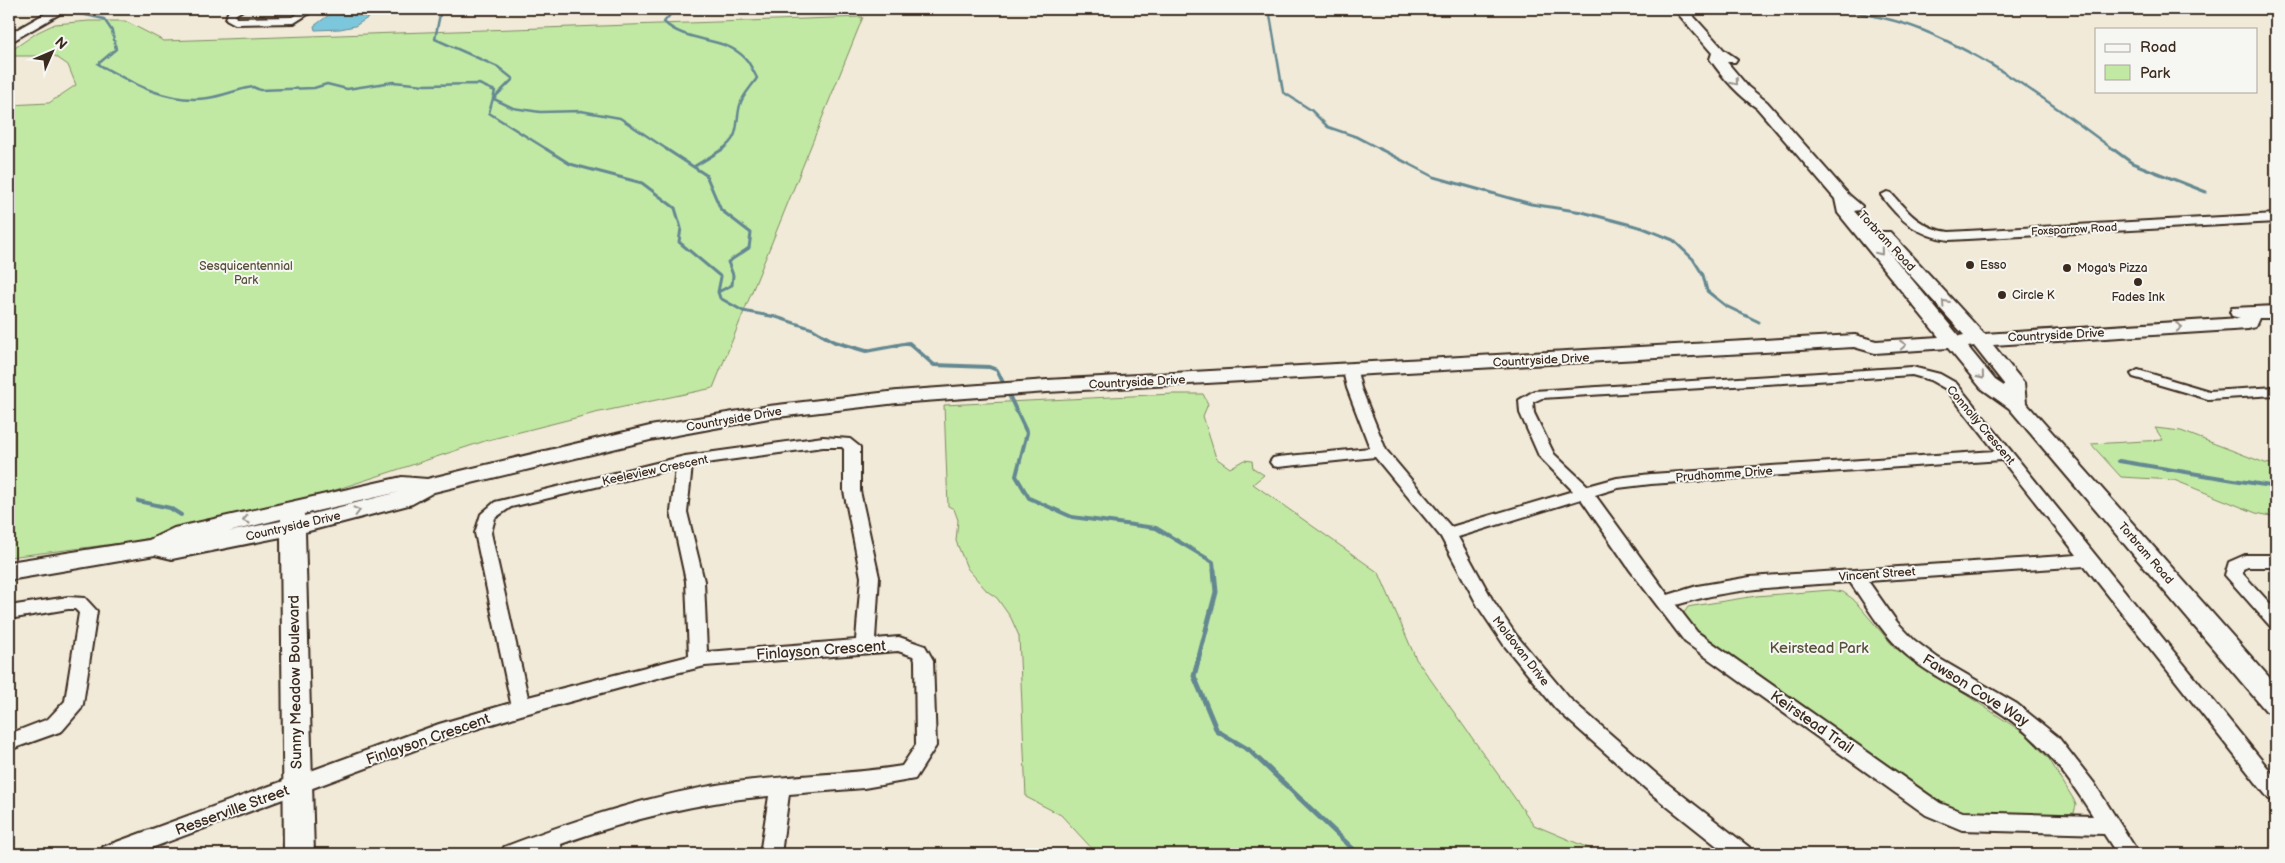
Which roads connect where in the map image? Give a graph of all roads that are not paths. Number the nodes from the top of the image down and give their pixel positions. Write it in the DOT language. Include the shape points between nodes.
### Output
graph roads {
  1 [pos="62,9"];
  2 [pos="240,9"];
  3 [pos="312,9"];
  4 [pos="1680,9"];
  5 [pos="9,39"];
  6 [pos="1887,195"];
  7 [pos="1843,198"];
  8 [pos="2276,218"];
  9 [pos="2276,312"];
  10 [pos="1960,334"];
  11 [pos="1350,371"];
  12 [pos="2138,374"];
  13 [pos="2276,391"];
  14 [pos="1379,452"];
  15 [pos="2006,455"];
  16 [pos="685,461"];
  17 [pos="1278,462"];
  18 [pos="1584,492"];
  19 [pos="293,519"];
  20 [pos="1448,534"];
  21 [pos="2090,560"];
  22 [pos="2276,561"];
  23 [pos="9,571"];
  24 [pos="1855,576"];
  25 [pos="1665,602"];
  26 [pos="9,612"];
  27 [pos="2276,621"];
  28 [pos="865,646"];
  29 [pos="698,661"];
  30 [pos="2276,703"];
  31 [pos="521,708"];
  32 [pos="9,742"];
  33 [pos="297,786"];
  34 [pos="780,787"];
  35 [pos="2276,793"];
  36 [pos="2109,826"];
  37 [pos="551,846"];
  38 [pos="110,854"];
  39 [pos="299,854"];
  40 [pos="511,854"];
  41 [pos="771,854"];
  42 [pos="1742,854"];
  43 [pos="2129,854"];
  1 -- 5 [label="main road"];
  2 -- 3 [label="street" via="230,18 286,20"];
  4 -- 7 [label="main road, Torbram Road" via="1719,53 1717,59 1734,82 1747,96 1762,105"];
  6 -- 8 [label="street, Foxsparrow Road" via="1907,219 1925,232 1950,236"];
  10 -- 7 [label="main road, Torbram Road, one-way" via="1861,210"];
  7 -- 10 [label="main road, Torbram Road, one-way" via="1844,209"];
  9 -- 10 [label="main road, Countryside Drive" via="2251,314 2248,323"];
  10 -- 11 [label="main road, Countryside Drive" via="1875,347 1855,341"];
  10 -- 30 [label="main road, Torbram Road" via="1988,384 2016,404"];
  11 -- 14 [label="street, Moldovan Drive"];
  11 -- 19 [label="main road, Countryside Drive" via="1048,386 826,405 712,422 539,458 427,486 404,499"];
  12 -- 13 [label="street" via="2208,395"];
  14 -- 17 [label="street"];
  14 -- 20 [label="street, Moldovan Drive"];
  15 -- 18 [label="street, Prudhomme Drive" via="1651,479 1617,483"];
  15 -- 18 [label="street, Connolly Crescent" via="1951,386 1935,377 1912,371 1539,394 1526,400 1527,413 1547,456"];
  15 -- 21 [label="street, Connolly Crescent"];
  16 -- 28 [label="street, Keeleview Crescent" via="823,442 845,442 852,447 852,491 870,577"];
  16 -- 29 [label="street" via="679,512 695,582"];
  16 -- 31 [label="street, Keeleview Crescent" via="506,503 486,517 483,533"];
  18 -- 20 [label="street, Prudhomme Drive"];
  18 -- 25 [label="street, Keirstead Trail"];
  19 -- 23 [label="main road, Countryside Drive" via="172,551 155,547"];
  19 -- 33 [label="main road, Sunny Meadow Boulevard"];
  20 -- 42 [label="street, Moldovan Drive" via="1510,640 1563,704"];
  21 -- 24 [label="street, Vincent Street"];
  21 -- 35 [label="street, Connolly Crescent"];
  22 -- 27 [label="street" via="2245,561 2235,566 2234,575"];
  24 -- 25 [label="street, Vincent Street" via="1750,583 1697,592"];
  24 -- 36 [label="street, Fawson Cove Way" via="1897,635 1917,653 2039,731 2060,752"];
  25 -- 36 [label="street, Keirstead Trail" via="1691,637 1933,809 1962,821 1986,824"];
  26 -- 32 [label="street" via="68,603 79,603 88,611 74,704 55,725"];
  28 -- 29 [label="street, Finlayson Crescent"];
  28 -- 34 [label="street, Finlayson Crescent" via="899,644 919,652 924,660 926,746 908,773 877,779"];
  29 -- 31 [label="street, Finlayson Crescent"];
  31 -- 33 [label="street, Finlayson Crescent" via="446,730"];
  33 -- 38 [label="street, Resserville Street"];
  33 -- 39 [label="main road, Sunny Meadow Boulevard"];
  34 -- 37 [label="street, Finlayson Crescent" via="736,791 614,817"];
  34 -- 41 [label="street"];
  36 -- 43 [label="street, Fawson Cove Way"];
  37 -- 40 [label="street, Finlayson Crescent"];
}
